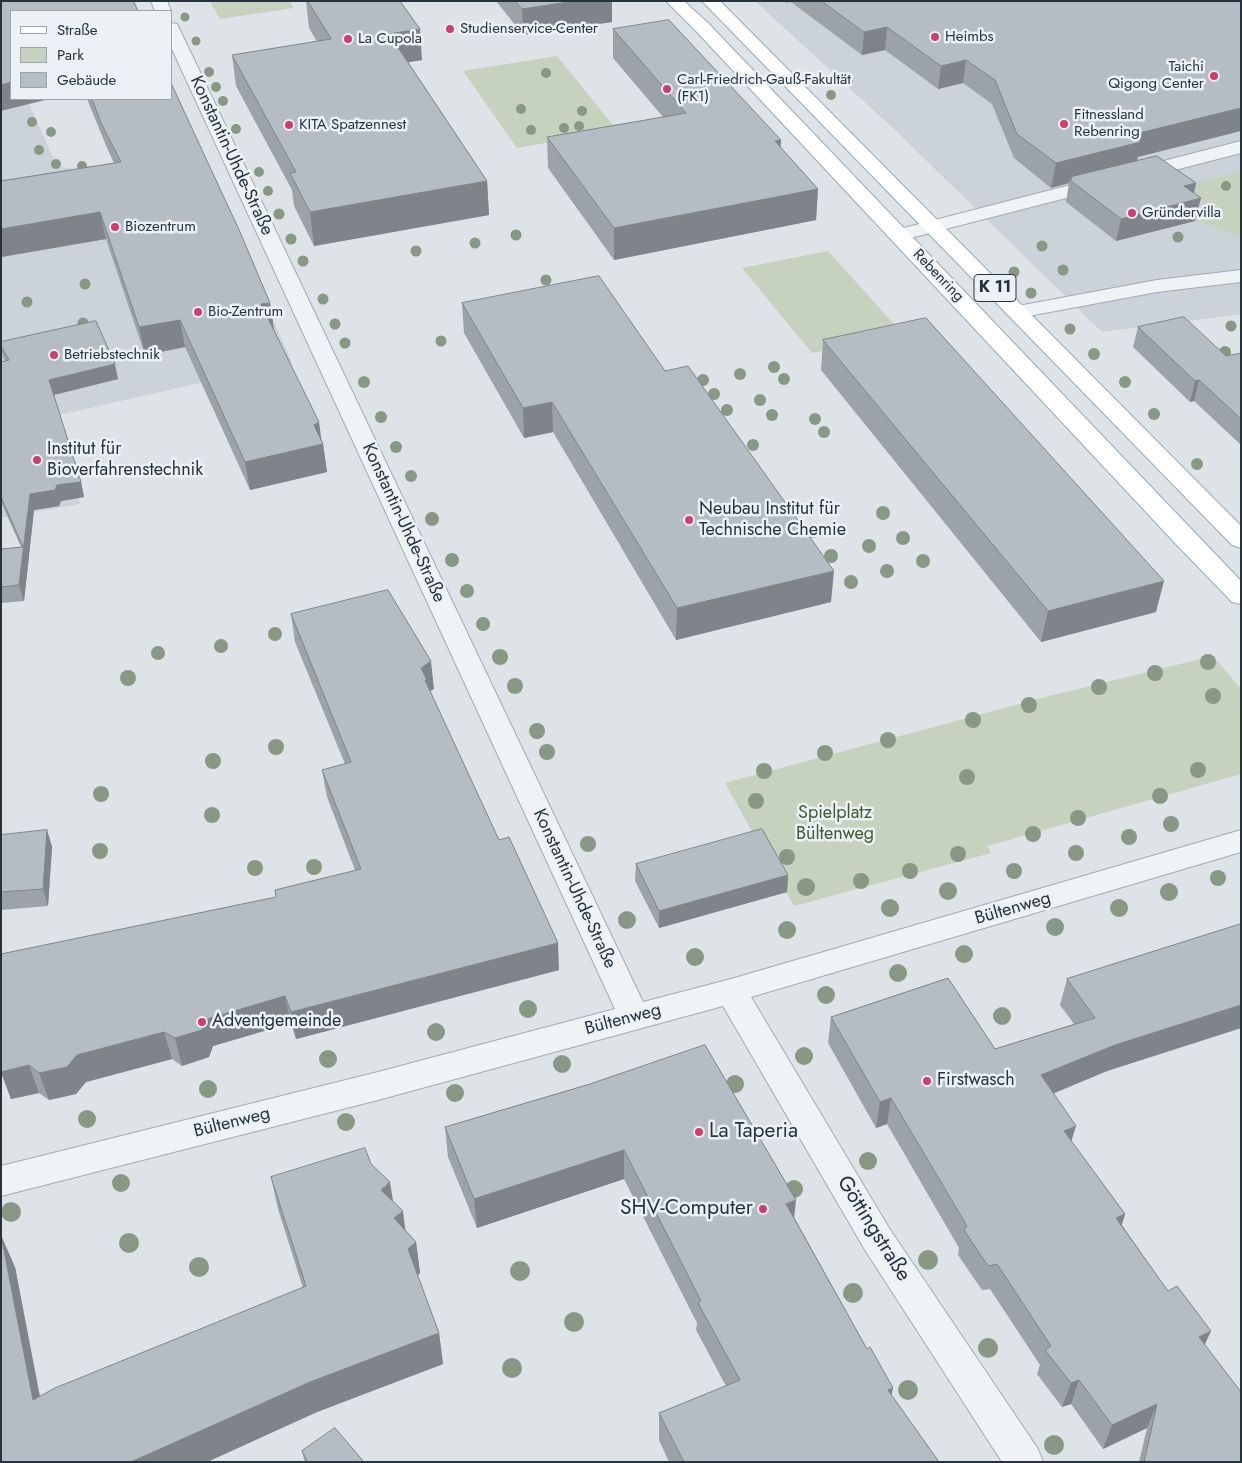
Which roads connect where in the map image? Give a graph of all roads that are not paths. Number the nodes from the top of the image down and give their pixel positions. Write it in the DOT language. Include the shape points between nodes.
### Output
graph roads {
  1 [pos="674,1"];
  2 [pos="710,1"];
  3 [pos="172,30"];
  4 [pos="1241,146"];
  5 [pos="934,226"];
  6 [pos="899,235"];
  7 [pos="1241,276"];
  8 [pos="1018,312"];
  9 [pos="1241,540"];
  10 [pos="1241,596"];
  11 [pos="1241,841"];
  12 [pos="731,991"];
  13 [pos="634,1017"];
  14 [pos="1,1181"];
  15 [pos="1024,1462"];
  1 -- 6 [label="main road, Rebenring / K 11"];
  2 -- 5 [label="main road, Rebenring / K 11"];
  3 -- 13 [label="street, Konstantin-Uhde-Straße"];
  4 -- 5 [label="street"];
  5 -- 6 [label="street"];
  5 -- 8 [label="main road, Rebenring / K 11"];
  6 -- 10 [label="main road, Rebenring / K 11"];
  7 -- 8 [label="street" via="1129,290"];
  8 -- 9 [label="main road, Rebenring / K 11"];
  11 -- 12 [label="street, Bültenweg"];
  12 -- 13 [label="street, Bültenweg"];
  12 -- 15 [label="street, Göttingstraße" via="876,1239"];
  13 -- 14 [label="street, Bültenweg" via="378,1086"];
}
